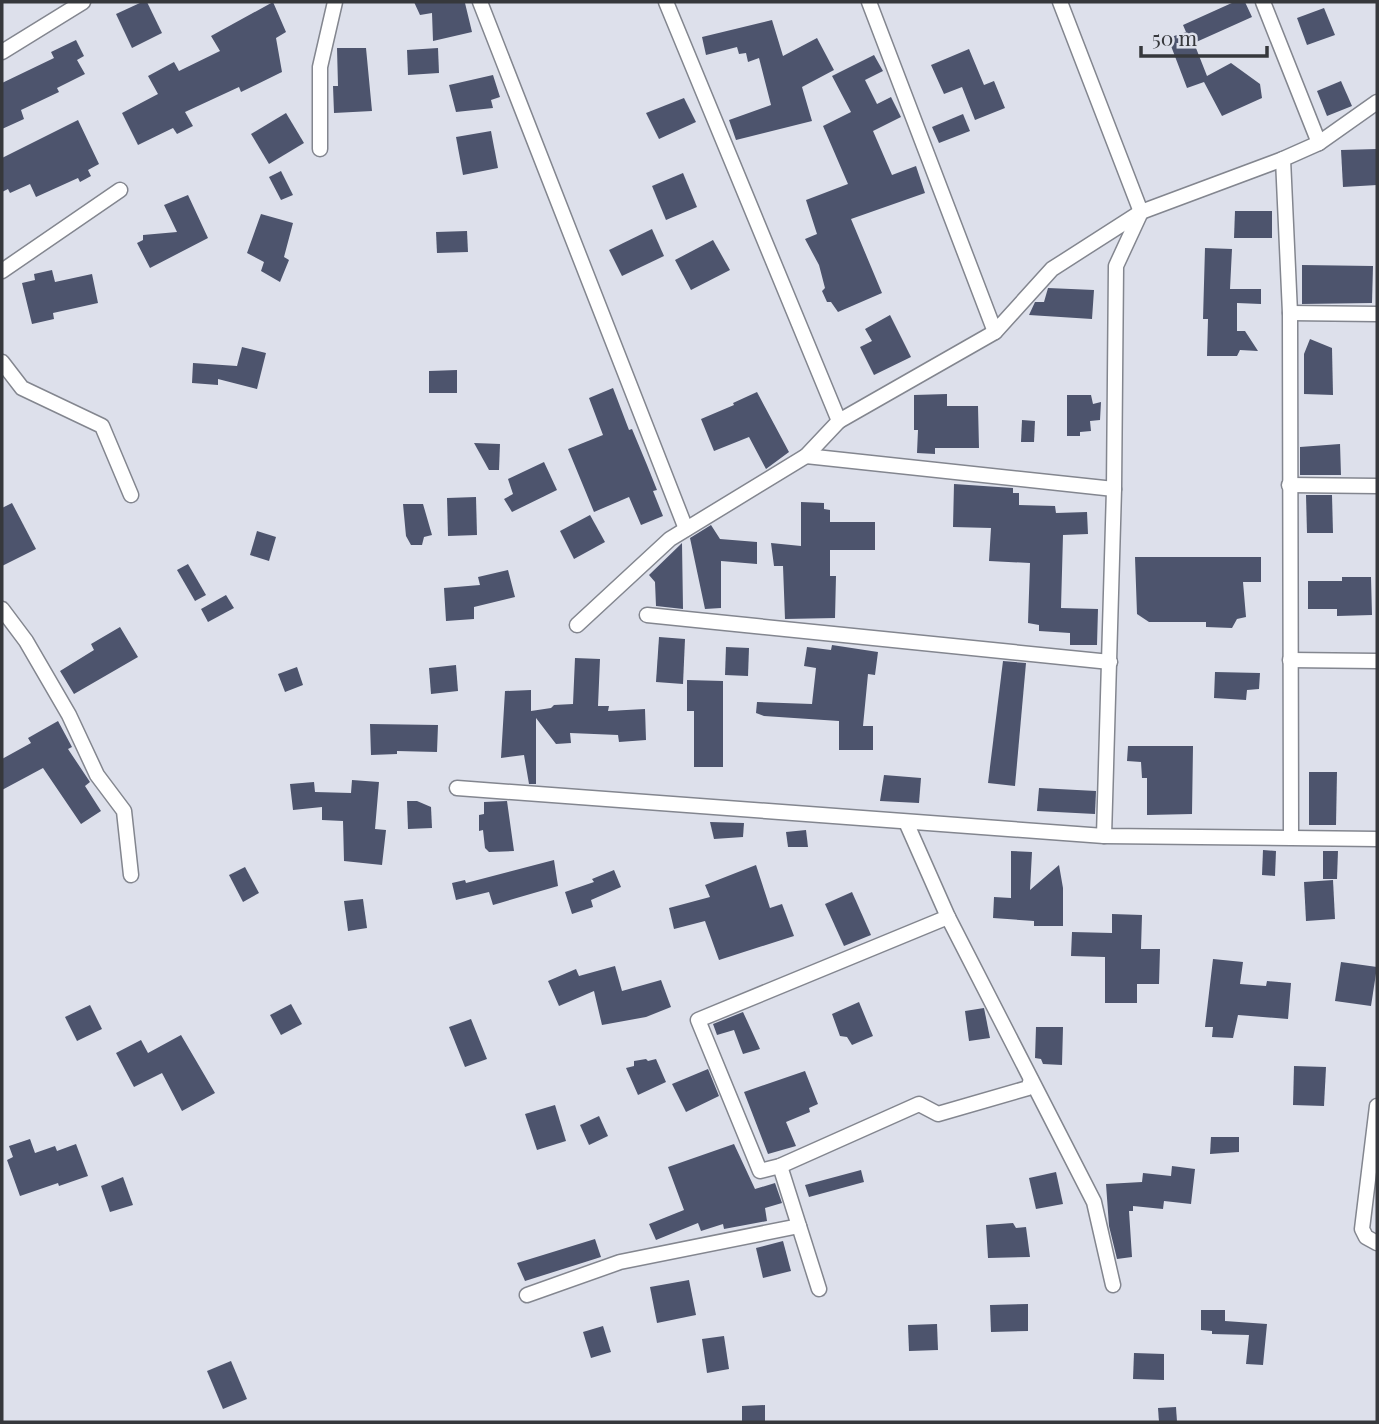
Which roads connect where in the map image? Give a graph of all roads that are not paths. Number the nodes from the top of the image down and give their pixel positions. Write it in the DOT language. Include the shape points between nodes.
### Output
graph roads {
  1 [pos="83,2"];
  2 [pos="335,2"];
  3 [pos="480,2"];
  4 [pos="666,2"];
  5 [pos="869,2"];
  6 [pos="1060,2"];
  7 [pos="1263,2"];
  8 [pos="2,52"];
  9 [pos="1377,102"];
  10 [pos="1319,143"];
  11 [pos="320,149"];
  12 [pos="1283,159"];
  13 [pos="120,190"];
  14 [pos="1141,212"];
  15 [pos="2,271"];
  16 [pos="1290,313"];
  17 [pos="1377,314"];
  18 [pos="995,332"];
  19 [pos="2,362"];
  20 [pos="839,421"];
  21 [pos="806,456"];
  22 [pos="1289,485"];
  23 [pos="1377,486"];
  24 [pos="1114,489"];
  25 [pos="131,495"];
  26 [pos="686,529"];
  27 [pos="2,609"];
  28 [pos="648,615"];
  29 [pos="577,625"];
  30 [pos="1290,660"];
  31 [pos="1377,661"];
  32 [pos="1110,662"];
  33 [pos="457,788"];
  34 [pos="906,822"];
  35 [pos="1104,836"];
  36 [pos="1291,837"];
  37 [pos="1377,839"];
  38 [pos="131,875"];
  39 [pos="948,918"];
  40 [pos="1031,1080"];
  41 [pos="1377,1106"];
  42 [pos="780,1166"];
  43 [pos="799,1226"];
  44 [pos="1377,1243"];
  45 [pos="1113,1285"];
  46 [pos="819,1289"];
  47 [pos="527,1295"];
  1 -- 8 [label="street"];
  2 -- 11 [label="street" via="320,67"];
  3 -- 26 [label="street"];
  4 -- 20 [label="street"];
  5 -- 18 [label="street"];
  6 -- 14 [label="street"];
  7 -- 10 [label="street"];
  9 -- 10 [label="street"];
  10 -- 12 [label="street"];
  12 -- 14 [label="street"];
  12 -- 16 [label="street"];
  13 -- 15 [label="street"];
  14 -- 18 [label="street" via="1052,269"];
  14 -- 24 [label="street" via="1116,266"];
  16 -- 17 [label="street"];
  16 -- 22 [label="street"];
  18 -- 20 [label="street"];
  19 -- 25 [label="street" via="22,388 102,426"];
  20 -- 21 [label="street"];
  21 -- 24 [label="street"];
  21 -- 26 [label="street"];
  22 -- 23 [label="street"];
  22 -- 30 [label="street"];
  24 -- 32 [label="street"];
  26 -- 29 [label="street" via="670,538"];
  27 -- 38 [label="street" via="69,715 97,775 124,811"];
  28 -- 32 [label="street"];
  30 -- 31 [label="street"];
  30 -- 36 [label="street"];
  32 -- 35 [label="street"];
  33 -- 34 [label="street"];
  34 -- 35 [label="street"];
  34 -- 39 [label="street"];
  35 -- 36 [label="street"];
  36 -- 37 [label="street"];
  39 -- 40 [label="street"];
  39 -- 42 [label="street" via="698,1020 760,1171"];
  40 -- 42 [label="street" via="1028,1088 938,1114 919,1104"];
  40 -- 45 [label="street" via="1094,1202"];
  41 -- 44 [label="street" via="1362,1229"];
  42 -- 43 [label="street"];
  43 -- 46 [label="street"];
  43 -- 47 [label="street" via="620,1262"];
}
